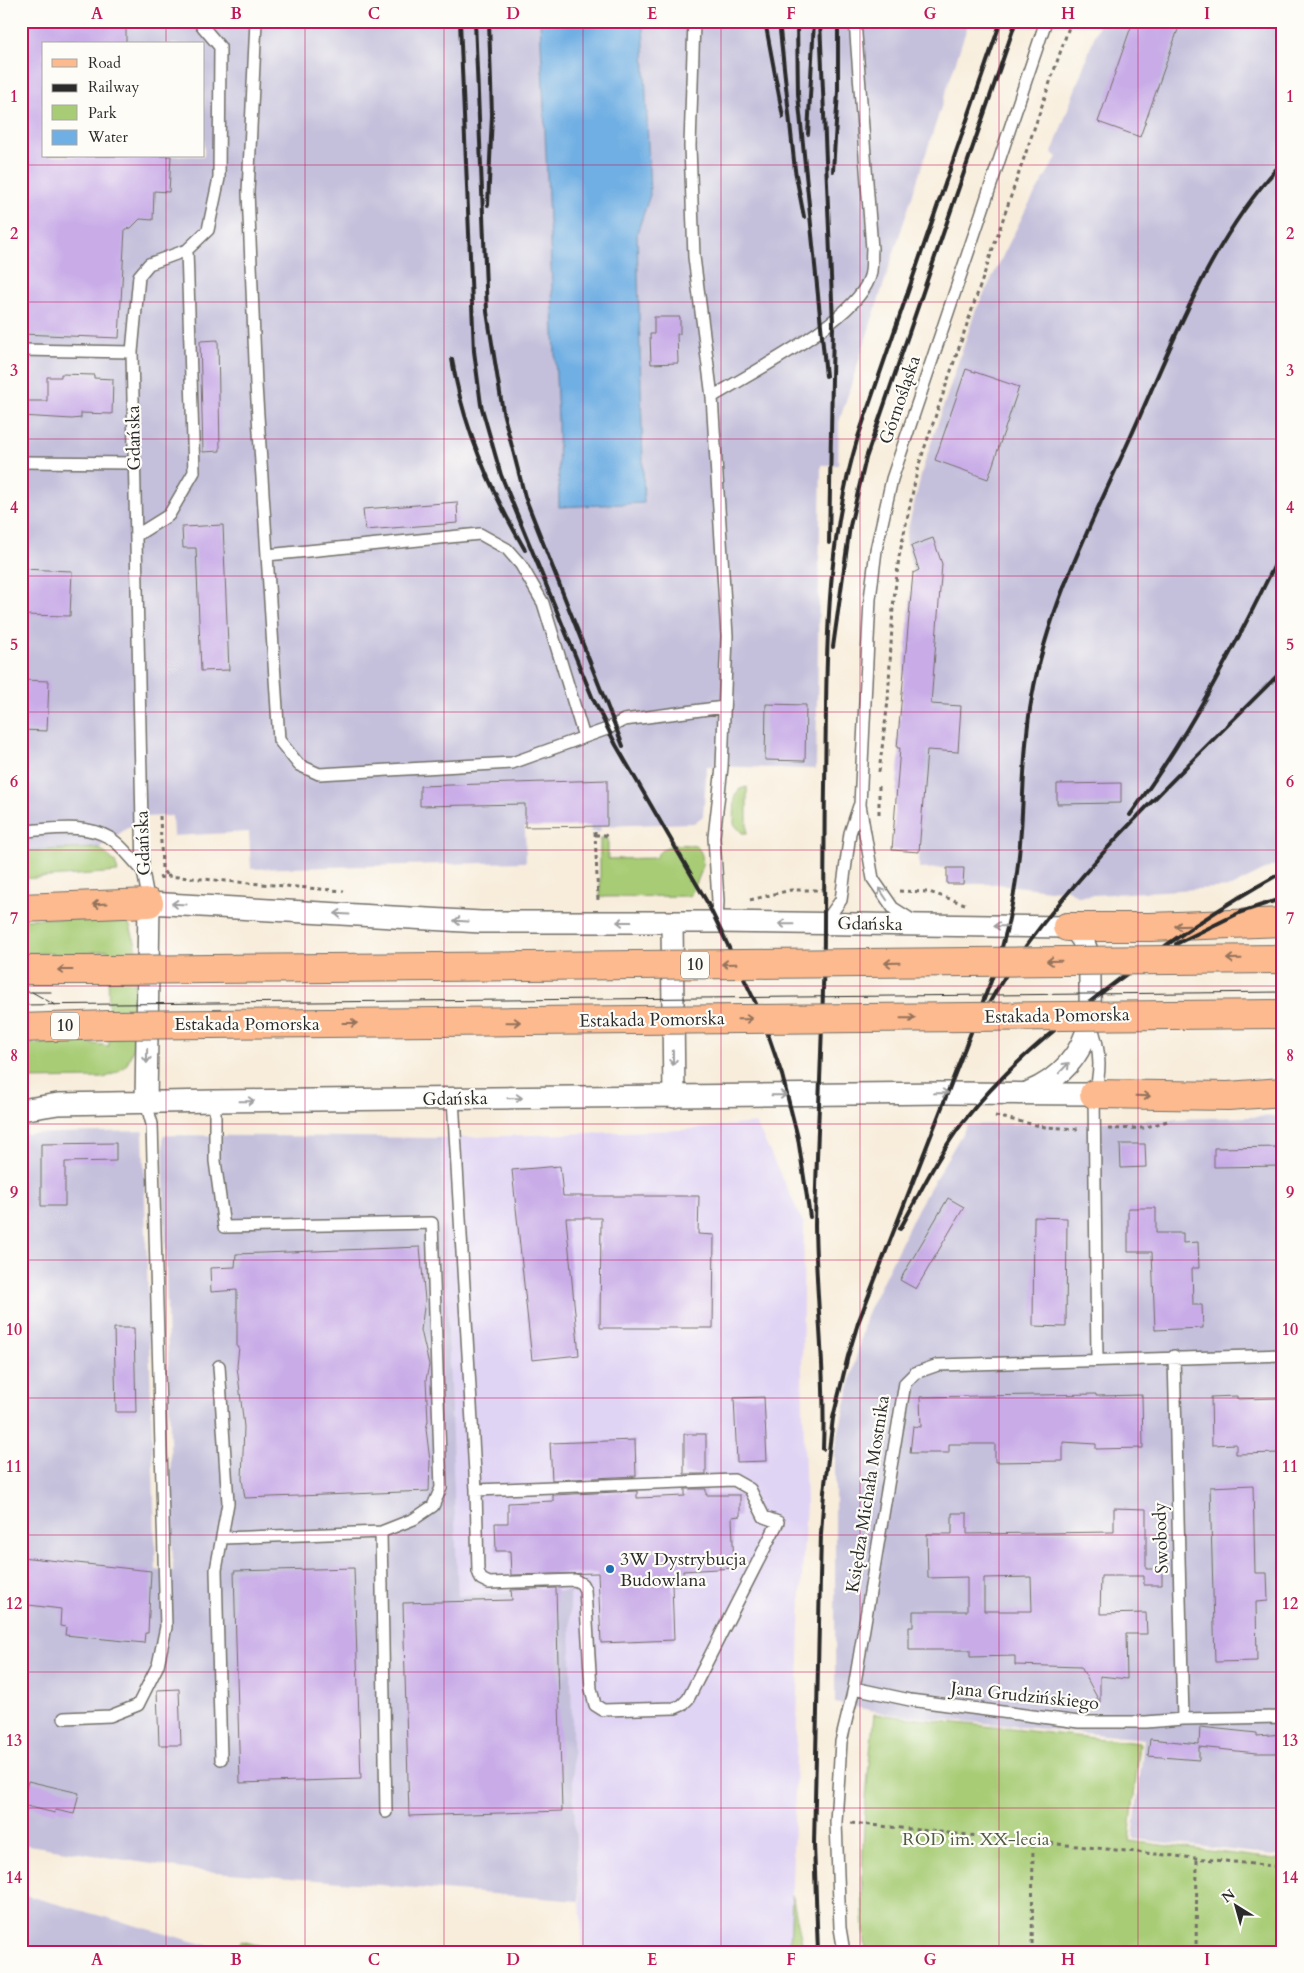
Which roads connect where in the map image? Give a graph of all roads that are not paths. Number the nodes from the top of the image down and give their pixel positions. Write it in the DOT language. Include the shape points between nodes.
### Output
graph roads {
  1 [pos="198,21"];
  2 [pos="256,21"];
  3 [pos="694,21"];
  4 [pos="855,21"];
  5 [pos="1046,21"];
  6 [pos="187,250"];
  7 [pos="21,350"];
  8 [pos="132,352"];
  9 [pos="712,397"];
  10 [pos="21,462"];
  11 [pos="135,463"];
  12 [pos="137,535"];
  13 [pos="267,555"];
  14 [pos="724,707"];
  15 [pos="584,737"];
  16 [pos="860,805"];
  17 [pos="21,832"];
  18 [pos="143,871"];
  19 [pos="149,902"];
  20 [pos="21,908"];
  21 [pos="718,912"];
  22 [pos="672,922"];
  23 [pos="1283,922"];
  24 [pos="824,924"];
  25 [pos="919,925"];
  26 [pos="1070,927"];
  27 [pos="1283,959"];
  28 [pos="21,970"];
  29 [pos="1283,1014"];
  30 [pos="1089,1020"];
  31 [pos="21,1028"];
  32 [pos="1283,1092"];
  33 [pos="1024,1094"];
  34 [pos="1094,1094"];
  35 [pos="674,1097"];
  36 [pos="453,1099"];
  37 [pos="215,1102"];
  38 [pos="146,1103"];
  39 [pos="21,1110"];
  40 [pos="1283,1355"];
  41 [pos="1174,1356"];
  42 [pos="1097,1359"];
  43 [pos="220,1366"];
  44 [pos="476,1490"];
  45 [pos="381,1532"];
  46 [pos="223,1538"];
  47 [pos="854,1688"];
  48 [pos="1283,1717"];
  49 [pos="64,1718"];
  50 [pos="1184,1719"];
  51 [pos="221,1759"];
  52 [pos="386,1812"];
  53 [pos="844,1952"];
  1 -- 6 [label="lane, Gdańska" via="220,47 219,178 208,230"];
  2 -- 13 [label="lane" via="248,192"];
  3 -- 9 [label="lane" via="690,146 694,257"];
  4 -- 9 [label="lane" via="872,249 870,279 853,305 832,323"];
  5 -- 16 [label="lane, Górnośląska" via="892,479 876,550 870,600"];
  6 -- 8 [label="lane, Gdańska" via="149,264 139,276"];
  6 -- 12 [label="lane" via="194,472 169,515"];
  7 -- 8 [label="lane"];
  8 -- 11 [label="lane, Gdańska"];
  9 -- 14 [label="lane" via="728,636"];
  10 -- 11 [label="lane"];
  11 -- 12 [label="lane, Gdańska"];
  12 -- 18 [label="lane, Gdańska"];
  13 -- 15 [label="lane" via="480,534 507,549 521,565 543,604"];
  13 -- 15 [label="lane" via="279,740 298,765 319,774 512,763"];
  14 -- 15 [label="lane" via="624,720"];
  14 -- 21 [label="lane" via="722,767 714,837"];
  16 -- 24 [label="lane, Górnośląska" via="850,833 843,890 837,906"];
  25 -- 16 [label="lane, Górnośląska, one-way" via="893,908 873,879"];
  17 -- 18 [label="lane" via="82,828 101,834 111,838"];
  18 -- 19 [label="lane, Gdańska"];
  19 -- 20 [label="main road, one-way"];
  22 -- 19 [label="street, Gdańska, one-way" via="481,922"];
  19 -- 38 [label="street, Gdańska, one-way"];
  21 -- 22 [label="street, Gdańska"];
  24 -- 21 [label="street, Gdańska, one-way"];
  22 -- 35 [label="street, one-way"];
  23 -- 26 [label="main road, one-way"];
  24 -- 25 [label="street, Gdańska"];
  26 -- 25 [label="street, Gdańska, one-way"];
  26 -- 30 [label="street, Gdańska" via="1084,942 1090,958"];
  27 -- 28 [label="main road, 10, one-way, bridge"];
  31 -- 29 [label="main road, Estakada Pomorska / 10, one-way, bridge"];
  33 -- 30 [label="street, Gdańska, one-way" via="1051,1081 1062,1071 1080,1047"];
  30 -- 34 [label="lane, Gdańska" via="1098,1049 1099,1078"];
  34 -- 32 [label="main road, one-way" via="1211,1096"];
  33 -- 34 [label="street, Gdańska"];
  35 -- 33 [label="street, Gdańska, one-way"];
  34 -- 42 [label="lane"];
  36 -- 35 [label="street, Gdańska, one-way"];
  37 -- 36 [label="street, Gdańska, one-way"];
  36 -- 44 [label="lane"];
  37 -- 38 [label="street, Gdańska"];
  37 -- 45 [label="lane" via="215,1161 224,1227 432,1223 441,1488 433,1506 414,1519"];
  38 -- 39 [label="street, Gdańska" via="58,1104"];
  38 -- 49 [label="lane" via="152,1124 166,1627 158,1665 138,1705 110,1716"];
  40 -- 41 [label="lane, Księdza Michała Mostnika"];
  41 -- 42 [label="lane, Księdza Michała Mostnika"];
  41 -- 50 [label="lane, Swobody"];
  42 -- 47 [label="lane, Księdza Michała Mostnika" via="938,1365 915,1373 905,1383"];
  43 -- 46 [label="lane" via="228,1503"];
  44 -- 44 [label="lane" via="734,1480 750,1489 764,1517 778,1522 688,1699 675,1708 603,1710 595,1705 591,1689 582,1584 575,1580 489,1583 481,1579"];
  45 -- 46 [label="lane"];
  45 -- 52 [label="lane"];
  46 -- 51 [label="lane" via="216,1570"];
  47 -- 50 [label="lane, Jana Grudzińskiego" via="910,1700 1079,1722"];
  47 -- 53 [label="lane, Księdza Michała Mostnika" via="841,1742 836,1822 840,1928"];
  48 -- 50 [label="lane, Jana Grudzińskiego"];
}
